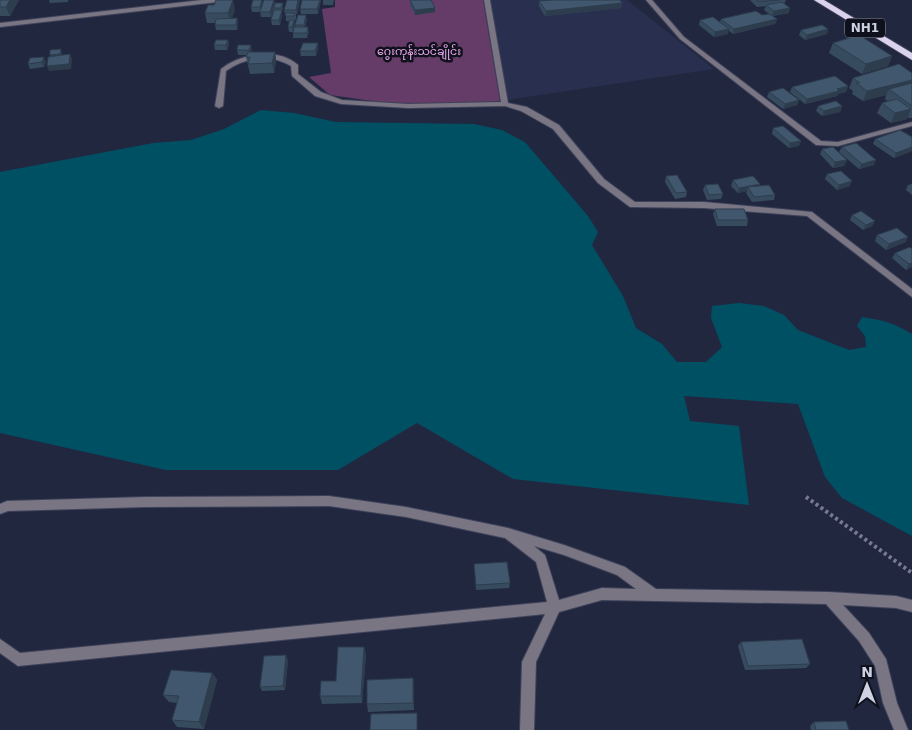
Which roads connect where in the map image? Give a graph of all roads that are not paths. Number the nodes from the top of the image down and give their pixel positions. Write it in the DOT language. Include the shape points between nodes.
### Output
graph roads {
  1 [pos="218,0"];
  2 [pos="487,0"];
  3 [pos="649,0"];
  4 [pos="818,0"];
  5 [pos="0,25"];
  6 [pos="912,56"];
  7 [pos="505,104"];
  8 [pos="219,106"];
  9 [pos="912,124"];
  10 [pos="912,294"];
  11 [pos="0,509"];
  12 [pos="508,534"];
  13 [pos="654,595"];
  14 [pos="829,598"];
  15 [pos="912,606"];
  16 [pos="554,607"];
  17 [pos="0,645"];
  18 [pos="527,730"];
  19 [pos="901,730"];
  1 -- 5 [label="street"];
  2 -- 7 [label="street"];
  3 -- 9 [label="street" via="682,38 819,142 838,144"];
  4 -- 6 [label="highway, NH1"];
  7 -- 8 [label="street" via="408,106 341,102 318,94 304,84 294,75 295,65 287,59 264,56 238,60 223,70"];
  7 -- 10 [label="street" via="524,109 556,127 600,181 633,205 704,205 809,214"];
  11 -- 12 [label="street" via="7,506 146,502 329,501 406,512"];
  12 -- 13 [label="street" via="621,571"];
  12 -- 16 [label="street" via="541,559"];
  13 -- 14 [label="street"];
  13 -- 16 [label="street" via="602,594"];
  14 -- 15 [label="street"];
  14 -- 19 [label="street" via="864,637 881,664 890,703"];
  16 -- 17 [label="street" via="18,660"];
  16 -- 18 [label="street" via="529,662"];
}
